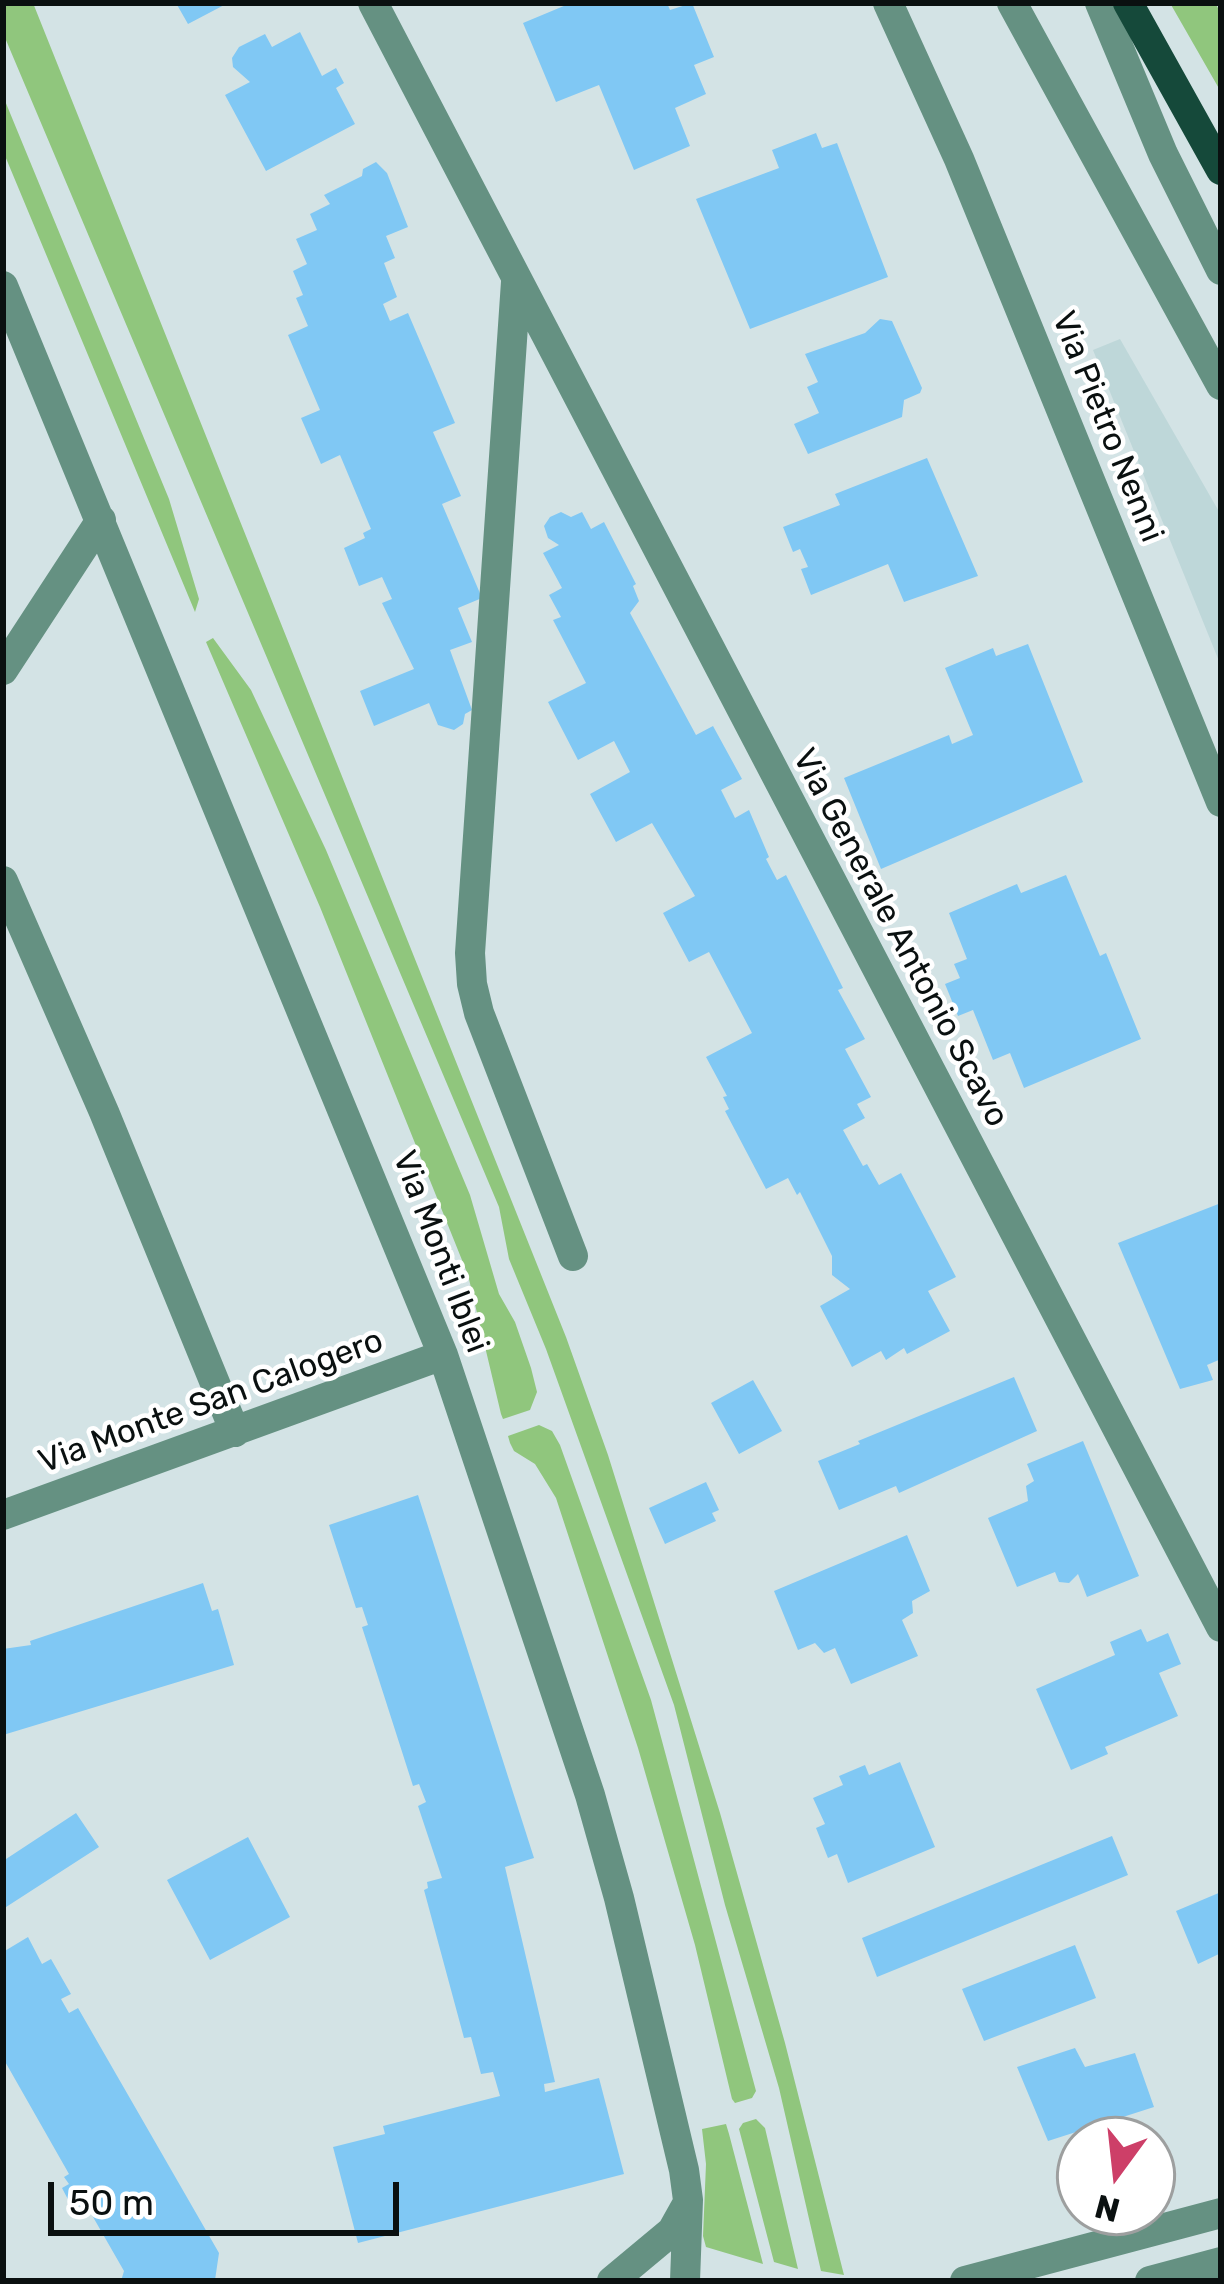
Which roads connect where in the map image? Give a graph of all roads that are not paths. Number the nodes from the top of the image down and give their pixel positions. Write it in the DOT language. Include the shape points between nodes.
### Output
graph roads {
  1 [pos="373,3"];
  2 [pos="888,3"];
  3 [pos="907,3"];
  4 [pos="1100,3"];
  5 [pos="1129,3"];
  6 [pos="1012,4"];
  7 [pos="925,80"];
  8 [pos="1221,170"];
  9 [pos="1221,270"];
  10 [pos="516,282"];
  11 [pos="3,286"];
  12 [pos="1221,385"];
  13 [pos="101,520"];
  14 [pos="3,670"];
  15 [pos="1221,802"];
  16 [pos="3,881"];
  17 [pos="573,1256"];
  18 [pos="443,1355"];
  19 [pos="235,1432"];
  20 [pos="3,1515"];
  21 [pos="1221,1627"];
  22 [pos="688,2200"];
  23 [pos="1221,2213"];
  24 [pos="1221,2262"];
  25 [pos="612,2281"];
  26 [pos="685,2281"];
  27 [pos="965,2281"];
  28 [pos="1150,2281"];
  1 -- 10 [label="street, Via Generale Antonio Scavo"];
  2 -- 7 [label="street, Via Pietro Nenni"];
  3 -- 7 [label="street, Via Pietro Nenni"];
  4 -- 9 [label="street"];
  5 -- 8 [label="main road"];
  6 -- 12 [label="street"];
  7 -- 15 [label="street, Via Pietro Nenni"];
  10 -- 17 [label="street" via="470,953 472,984"];
  10 -- 21 [label="street, Via Generale Antonio Scavo"];
  11 -- 13 [label="street, Via Monti Iblei"];
  13 -- 14 [label="street"];
  13 -- 18 [label="street, Via Monti Iblei"];
  16 -- 19 [label="street"];
  18 -- 19 [label="street, Via Monte San Calogero"];
  18 -- 22 [label="street, Via Monti Iblei" via="590,1796"];
  19 -- 20 [label="street, Via Monte San Calogero"];
  22 -- 25 [label="street" via="672,2231"];
  22 -- 26 [label="street, Via Monti Iblei"];
  23 -- 27 [label="street"];
  24 -- 28 [label="street"];
}
